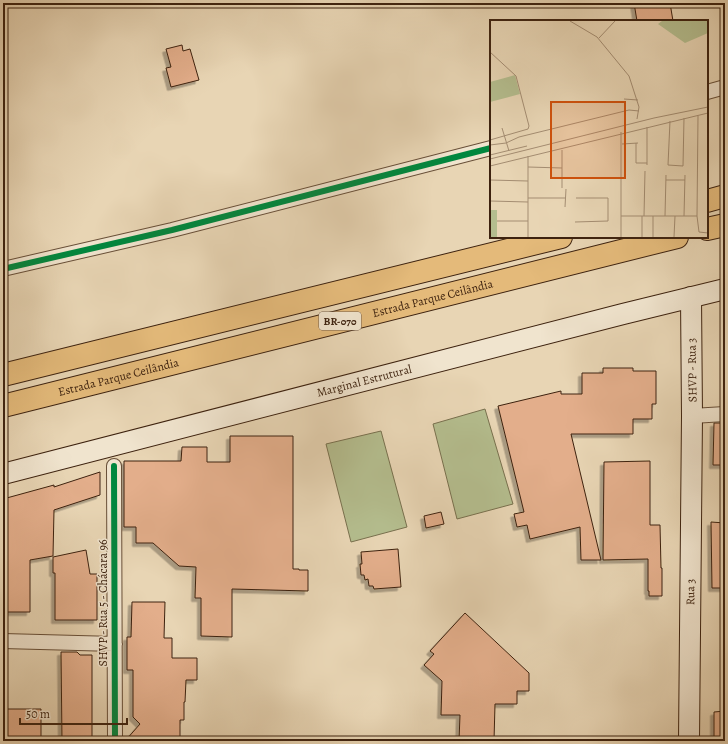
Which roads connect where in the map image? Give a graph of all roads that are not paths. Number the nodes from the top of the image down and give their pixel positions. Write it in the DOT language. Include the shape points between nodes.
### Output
graph roads {
  1 [pos="725,87"];
  2 [pos="708,92"];
  3 [pos="490,148"];
  4 [pos="725,196"];
  5 [pos="708,201"];
  6 [pos="725,225"];
  7 [pos="708,229"];
  8 [pos="557,238"];
  9 [pos="672,238"];
  10 [pos="3,269"];
  11 [pos="725,289"];
  12 [pos="691,297"];
  13 [pos="3,375"];
  14 [pos="3,406"];
  15 [pos="725,414"];
  16 [pos="692,416"];
  17 [pos="692,442"];
  18 [pos="114,466"];
  19 [pos="3,474"];
  20 [pos="3,642"];
  21 [pos="115,644"];
  22 [pos="115,741"];
  23 [pos="689,741"];
  1 -- 2 [label="street"];
  3 -- 10 [label="street" via="172,230"];
  4 -- 5 [label="highway"];
  6 -- 7 [label="highway"];
  8 -- 13 [label="highway, BR-070"];
  9 -- 14 [label="highway, Estrada Parque Ceilândia / BR-070"];
  11 -- 12 [label="main road, Marginal Estrutural"];
  12 -- 16 [label="main road, SHVP - Rua 3"];
  12 -- 19 [label="main road, Marginal Estrutural"];
  15 -- 16 [label="street"];
  16 -- 17 [label="main road, SHVP - Rua 3"];
  17 -- 23 [label="main road, Rua 3"];
  18 -- 21 [label="street, SHVP - Rua 5 - Chácara 96"];
  20 -- 21 [label="street, SHVP - Rua 5 - Chácara 96"];
  21 -- 22 [label="street, SHVP - Rua 5 - Chácara 96"];
}
